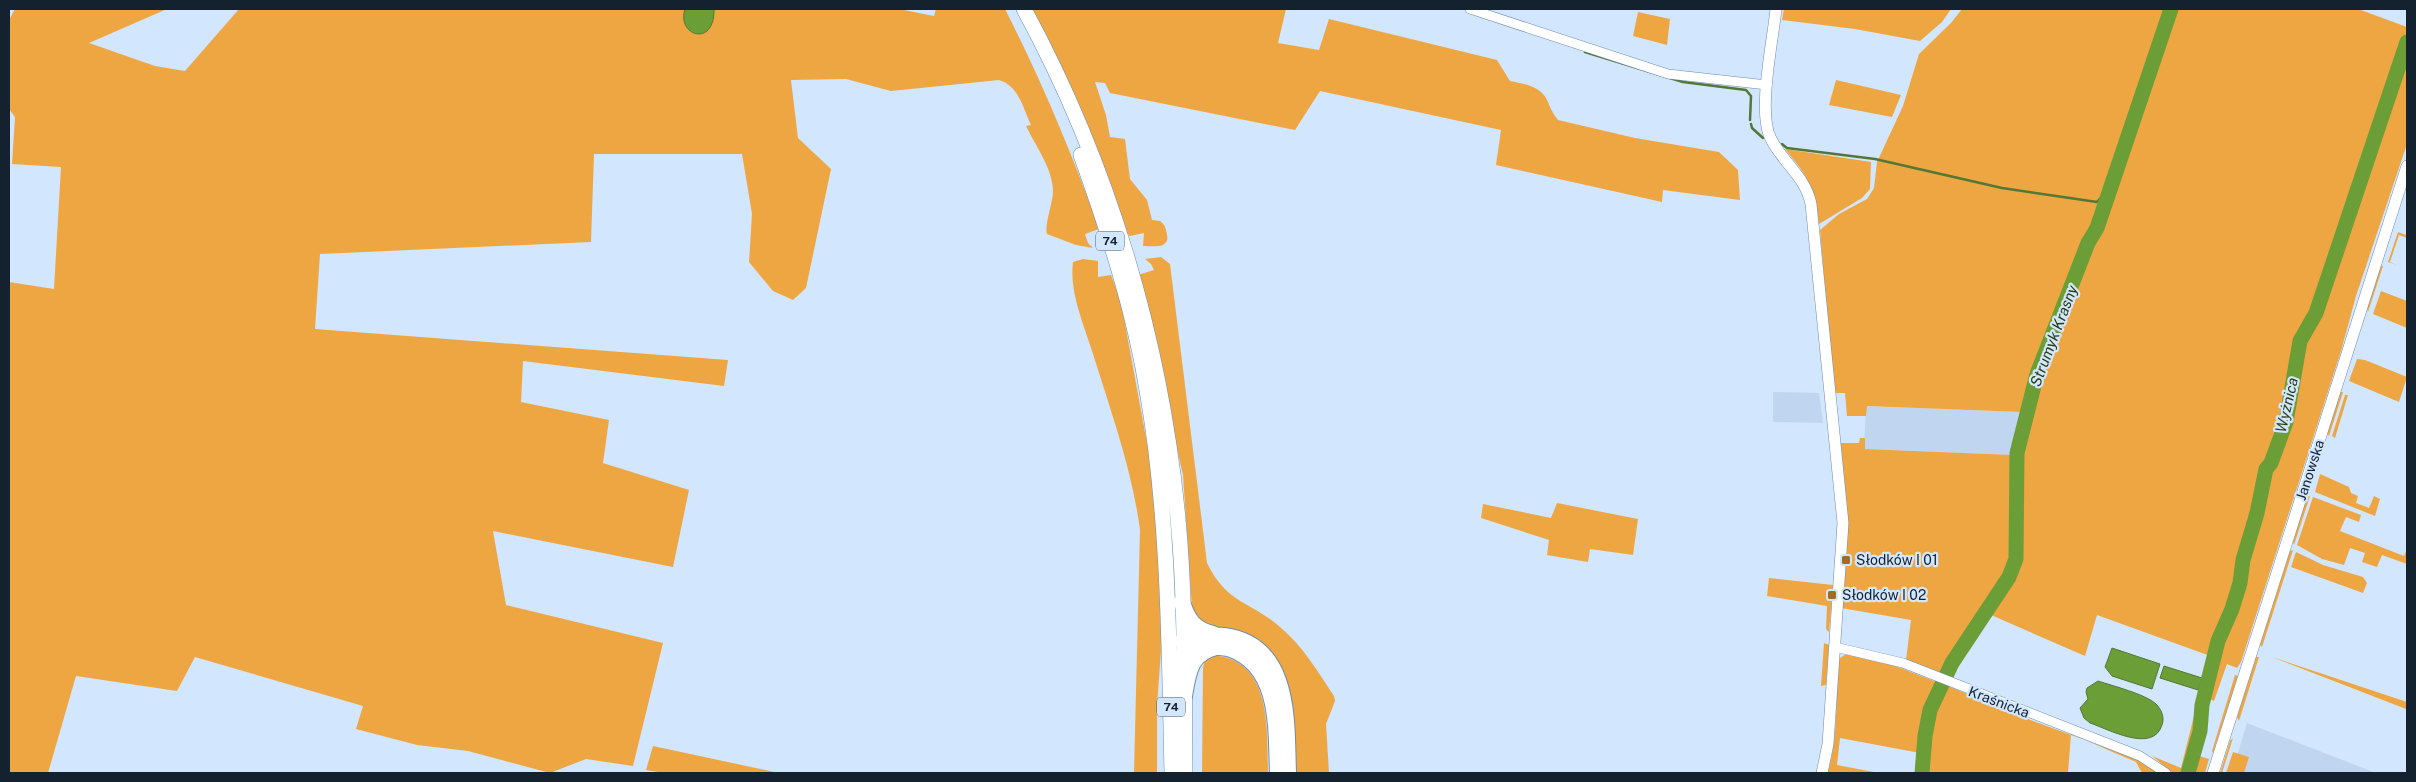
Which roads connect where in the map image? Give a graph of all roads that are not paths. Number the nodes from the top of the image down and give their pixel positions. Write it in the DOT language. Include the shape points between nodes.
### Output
graph roads {
  1 [pos="1013,9"];
  2 [pos="1024,9"];
  3 [pos="1470,9"];
  4 [pos="1776,9"];
  5 [pos="1767,85"];
  6 [pos="2407,166"];
  7 [pos="1182,602"];
  8 [pos="1176,641"];
  9 [pos="1218,641"];
  10 [pos="1835,647"];
  11 [pos="1184,696"];
  12 [pos="1172,773"];
  13 [pos="1185,773"];
  14 [pos="1278,773"];
  15 [pos="1288,773"];
  16 [pos="1822,773"];
  17 [pos="2166,773"];
  18 [pos="2213,773"];
  1 -- 8 [label="main road, 74" via="1040,60 1080,152 1113,250 1137,340 1148,394"];
  2 -- 7 [label="main road, 74" via="1080,126 1134,280 1166,426 1178,520"];
  3 -- 5 [label="street" via="1668,74"];
  4 -- 5 [label="street"];
  5 -- 10 [label="street" via="1765,120 1768,134 1803,182 1812,209 1842,523"];
  6 -- 18 [label="street, Janowska"];
  7 -- 8 [label="main road, 74"];
  7 -- 9 [label="highway" via="1189,620"];
  8 -- 9 [label="highway" via="1189,645"];
  8 -- 11 [label="main road, 74"];
  8 -- 12 [label="main road, 74"];
  9 -- 11 [label="highway" via="1189,666"];
  9 -- 14 [label="highway" via="1250,660 1268,685 1274,709"];
  9 -- 15 [label="highway" via="1234,639 1248,644 1274,670 1285,708"];
  10 -- 16 [label="street" via="1828,744"];
  10 -- 17 [label="street, Kraśnicka" via="1903,664 2149,760"];
  11 -- 13 [label="main road, 74"];
}
